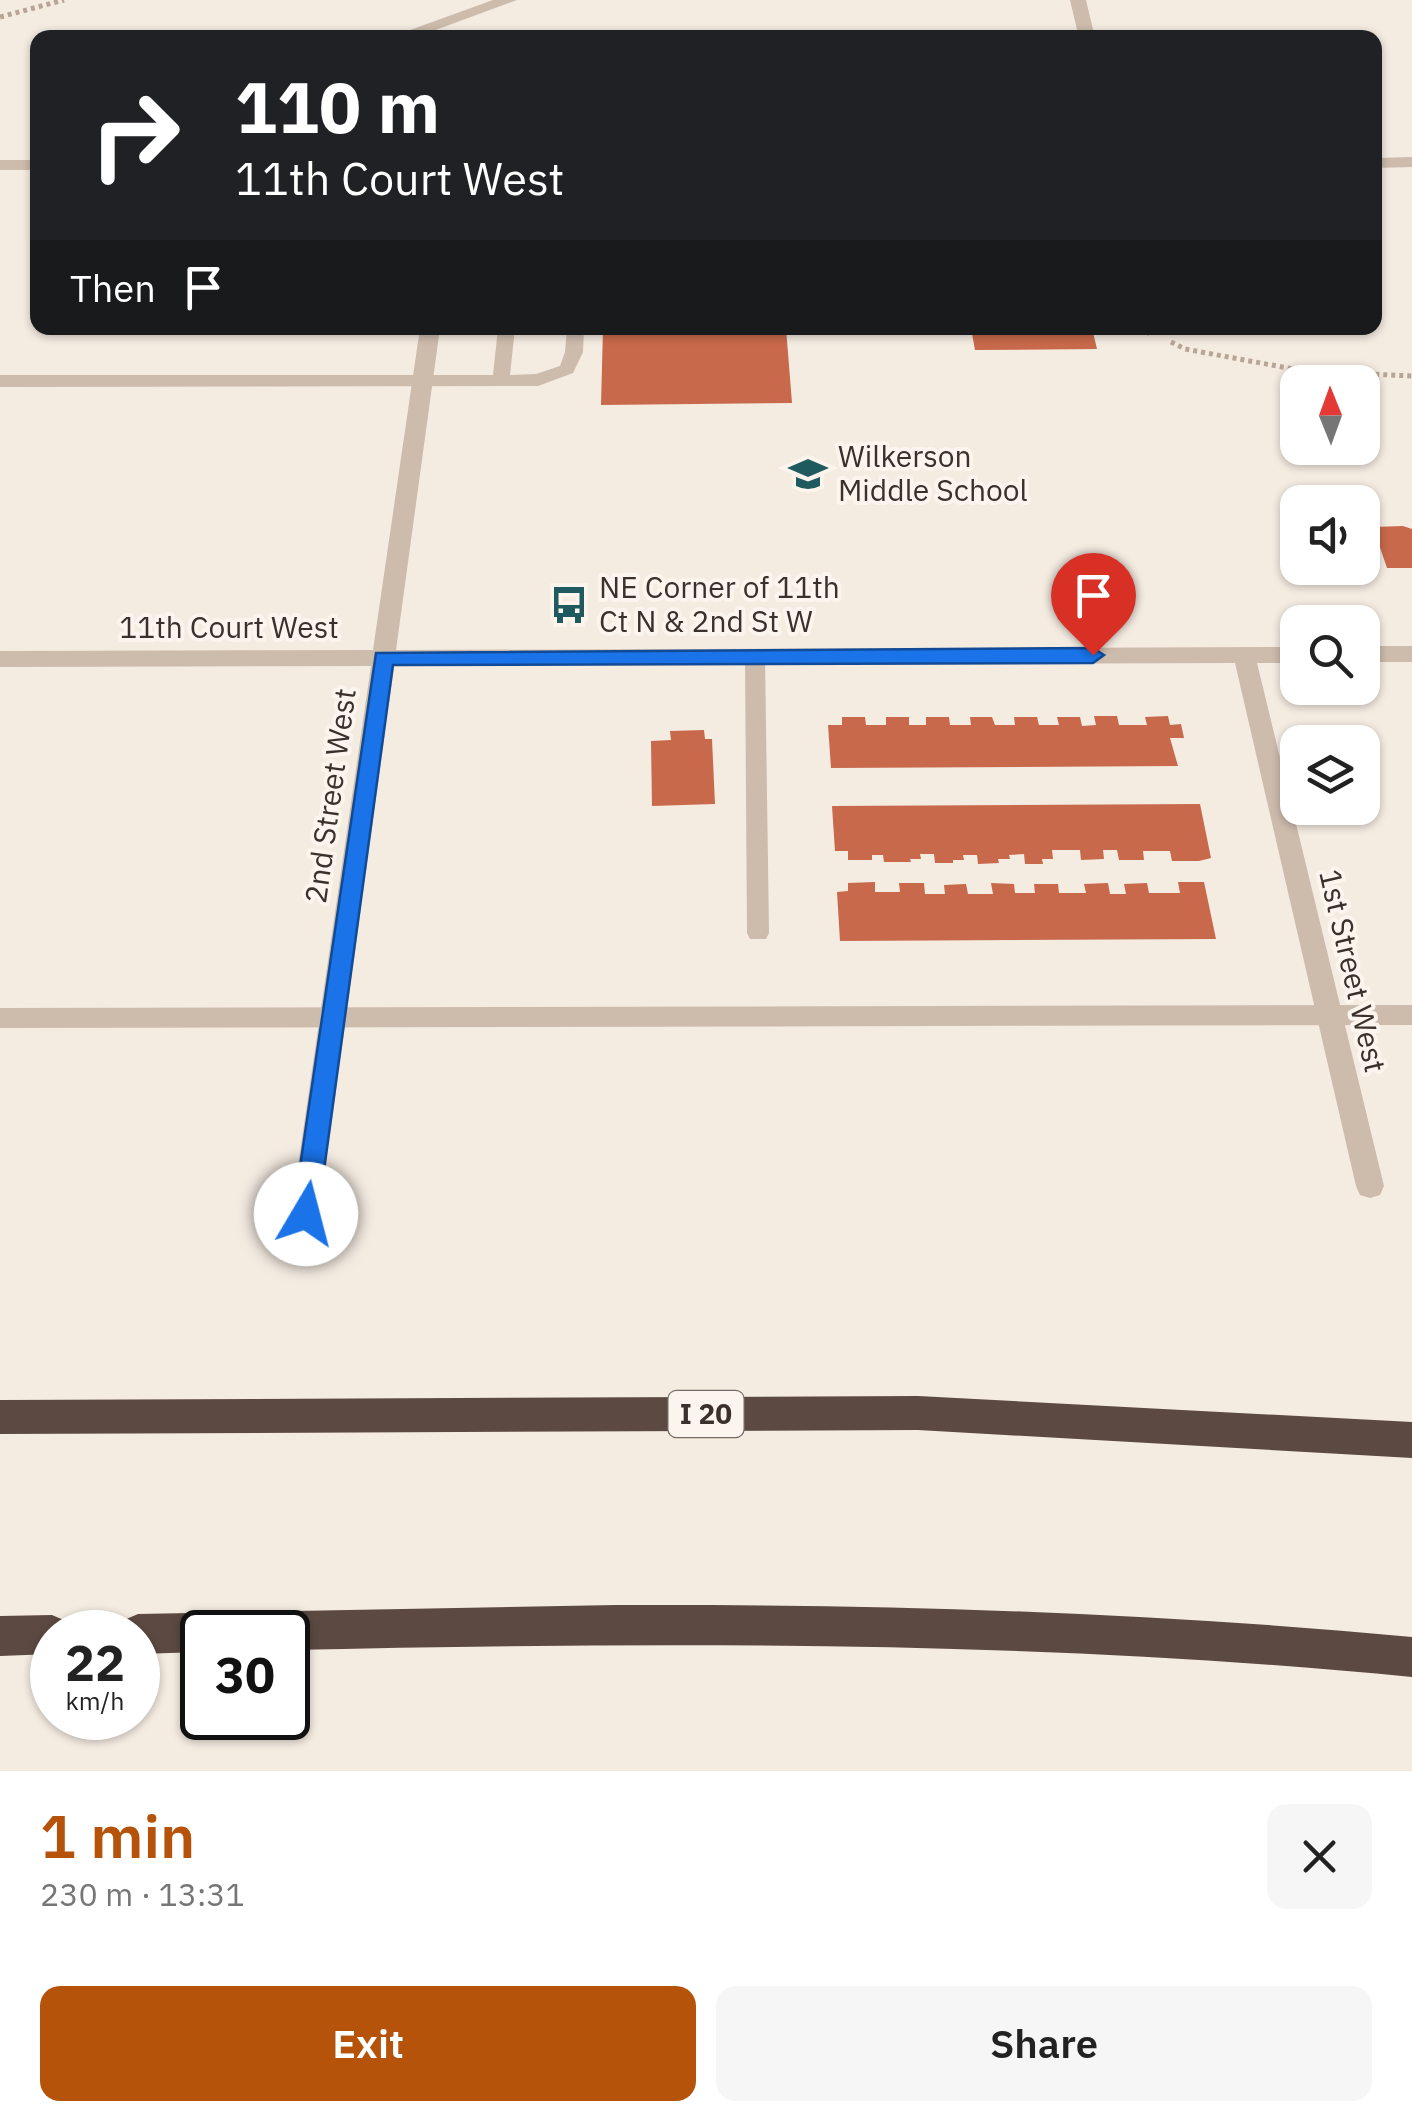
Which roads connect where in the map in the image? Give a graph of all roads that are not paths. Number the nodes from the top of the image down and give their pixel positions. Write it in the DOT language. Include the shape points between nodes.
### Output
graph roads {
  1 [pos="509,0"];
  2 [pos="1078,0"];
  3 [pos="420,30"];
  4 [pos="1085,30"];
  5 [pos="1382,162"];
  6 [pos="1412,162"];
  7 [pos="429,335"];
  8 [pos="505,335"];
  9 [pos="575,335"];
  10 [pos="422,380"];
  11 [pos="501,380"];
  12 [pos="0,381"];
  13 [pos="1380,654"];
  14 [pos="1412,654"];
  15 [pos="1244,655"];
  16 [pos="1280,655"];
  17 [pos="755,656"];
  18 [pos="384,658"];
  19 [pos="0,659"];
  20 [pos="758,934"];
  21 [pos="1329,1015"];
  22 [pos="1412,1015"];
  23 [pos="333,1017"];
  24 [pos="0,1018"];
  25 [pos="1370,1186"];
  26 [pos="306,1214"];
  27 [pos="0,1418"];
  28 [pos="1412,1440"];
  29 [pos="160,1634"];
  30 [pos="30,1635"];
  31 [pos="0,1636"];
  32 [pos="1412,1657"];
  1 -- 3 [label="street"];
  2 -- 4 [label="street"];
  5 -- 6 [label="street"];
  7 -- 10 [label="street, 2nd Street West"];
  8 -- 11 [label="lane"];
  9 -- 11 [label="lane" via="568,369 538,380"];
  10 -- 11 [label="lane"];
  10 -- 12 [label="lane"];
  10 -- 18 [label="street, 2nd Street West"];
  13 -- 14 [label="street"];
  15 -- 16 [label="street, 11th Court West"];
  15 -- 17 [label="street, 11th Court West"];
  15 -- 21 [label="street, 1st Street West"];
  17 -- 18 [label="street, 11th Court West"];
  17 -- 20 [label="lane"];
  18 -- 19 [label="street, 11th Court West"];
  18 -- 23 [label="street, 2nd Street West"];
  21 -- 22 [label="lane"];
  21 -- 23 [label="lane"];
  21 -- 25 [label="street, 1st Street West"];
  23 -- 24 [label="lane"];
  23 -- 26 [label="street, 2nd Street West"];
  27 -- 28 [label="highway, I 20" via="918,1413"];
  29 -- 32 [label="highway" via="827,1622 1288,1642"];
  30 -- 31 [label="highway"];
}
